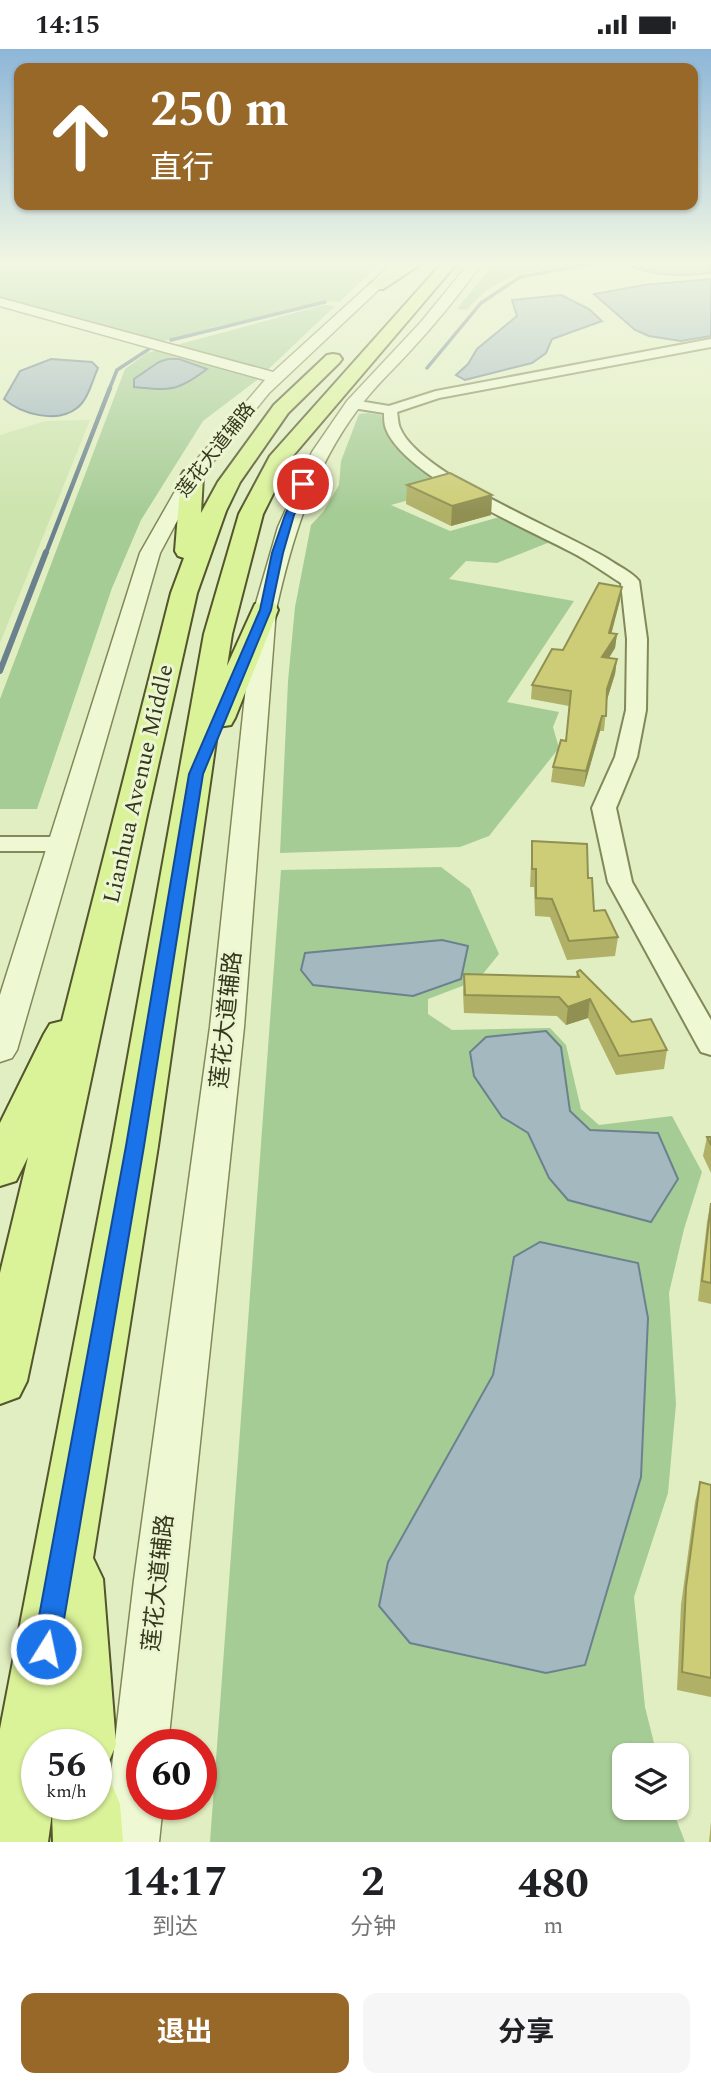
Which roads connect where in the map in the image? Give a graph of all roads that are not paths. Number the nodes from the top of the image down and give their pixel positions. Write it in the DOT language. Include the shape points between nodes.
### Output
graph roads {
  1 [pos="135,346"];
  2 [pos="357,346"];
  3 [pos="357,346"];
  4 [pos="697,346"];
  5 [pos="307,401"];
  6 [pos="390,410"];
  7 [pos="192,476"];
  8 [pos="184,593"];
  9 [pos="265,610"];
  10 [pos="196,774"];
  11 [pos="0,844"];
  12 [pos="60,845"];
  13 [pos="95,973"];
  14 [pos="711,1045"];
  15 [pos="0,1050"];
  16 [pos="0,1168"];
  17 [pos="0,1381"];
  18 [pos="69,1512"];
  19 [pos="82,1729"];
  20 [pos="87,1820"];
  21 [pos="13,1842"];
  22 [pos="88,1842"];
  23 [pos="131,1842"];
  1 -- 5 [label="street"];
  2 -- 5 [label="main road, Lianhua Avenue Middle"];
  3 -- 5 [label="street, 莲花大道辅路"];
  4 -- 6 [label="street" via="436,395"];
  5 -- 6 [label="street"];
  5 -- 7 [label="street, 莲花大道辅路"];
  5 -- 8 [label="main road, Lianhua Avenue Middle" via="229,482"];
  5 -- 9 [label="street, 莲花大道辅路" via="310,473 289,515"];
  5 -- 10 [label="main road, Lianhua Avenue Middle" via="251,514 218,633"];
  6 -- 14 [label="street" via="387,419 397,439 435,473 585,552 630,581 637,639 636,710 626,757 604,808 620,882"];
  7 -- 8 [label="main road"];
  7 -- 12 [label="street, 莲花大道辅路" via="149,553"];
  8 -- 13 [label="main road, Lianhua Avenue Middle"];
  9 -- 10 [label="main road"];
  9 -- 23 [label="street, 莲花大道辅路" via="227,1027"];
  10 -- 18 [label="main road, Lianhua Avenue Middle"];
  11 -- 12 [label="street"];
  12 -- 15 [label="street, 莲花大道辅路"];
  13 -- 16 [label="main road"];
  13 -- 17 [label="main road, Lianhua Avenue Middle"];
  18 -- 19 [label="main road"];
  18 -- 21 [label="main road, Lianhua Avenue Middle"];
  20 -- 22 [label="main road"];
}
